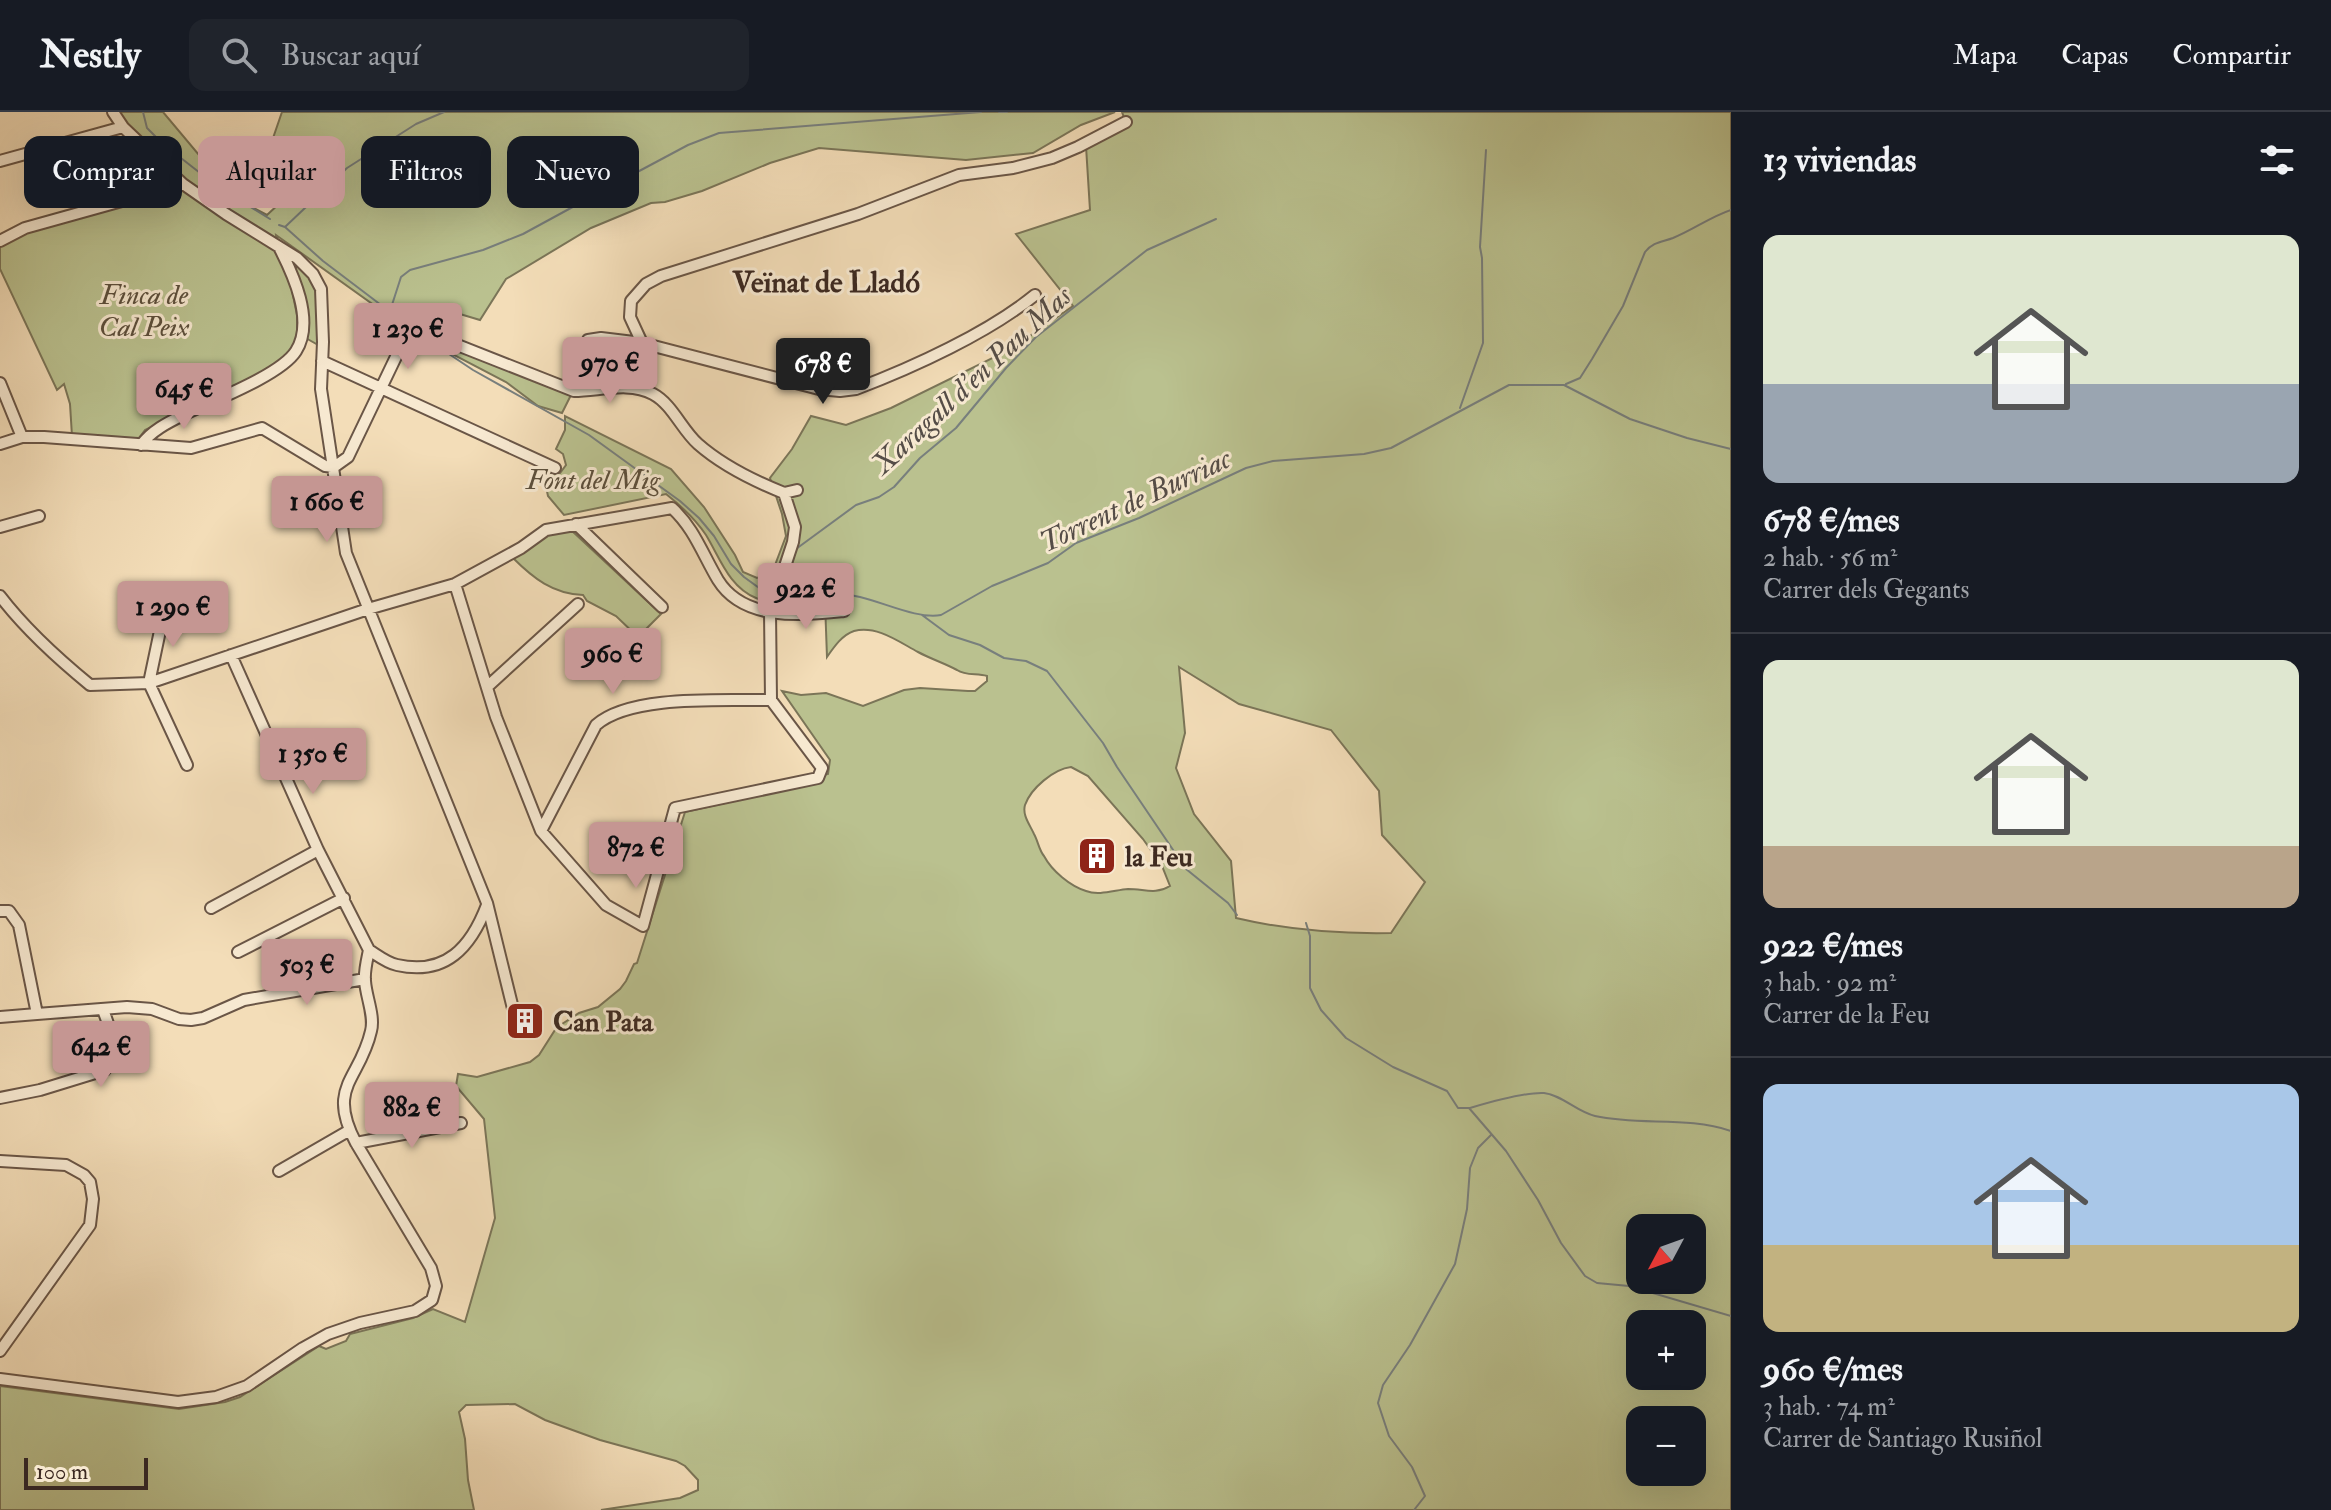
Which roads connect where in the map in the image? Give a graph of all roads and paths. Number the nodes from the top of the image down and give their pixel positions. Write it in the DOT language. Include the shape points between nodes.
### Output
graph roads {
  1 [pos="113,112"];
  2 [pos="1126,122"];
  3 [pos="123,127"];
  4 [pos="0,161"];
  5 [pos="183,184"];
  6 [pos="0,241"];
  7 [pos="278,246"];
  8 [pos="1035,295"];
  9 [pos="642,343"];
  10 [pos="322,361"];
  11 [pos="0,383"];
  12 [pos="605,388"];
  13 [pos="380,389"];
  14 [pos="6,411"];
  15 [pos="22,437"];
  16 [pos="0,444"];
  17 [pos="141,445"];
  18 [pos="334,467"];
  19 [pos="555,468"];
  20 [pos="797,490"];
  21 [pos="784,493"];
  22 [pos="39,516"];
  23 [pos="576,524"];
  24 [pos="0,527"];
  25 [pos="455,584"];
  26 [pos="0,596"];
  27 [pos="578,604"];
  28 [pos="165,607"];
  29 [pos="662,607"];
  30 [pos="368,609"];
  31 [pos="844,611"];
  32 [pos="770,612"];
  33 [pos="231,655"];
  34 [pos="149,683"];
  35 [pos="487,687"];
  36 [pos="771,700"];
  37 [pos="187,765"];
  38 [pos="541,831"];
  39 [pos="318,850"];
  40 [pos="344,898"];
  41 [pos="487,903"];
  42 [pos="211,908"];
  43 [pos="0,911"];
  44 [pos="369,950"];
  45 [pos="238,952"];
  46 [pos="365,979"];
  47 [pos="103,1010"];
  48 [pos="37,1014"];
  49 [pos="0,1017"];
  50 [pos="519,1033"];
  51 [pos="0,1098"];
  52 [pos="461,1123"];
  53 [pos="350,1130"];
  54 [pos="356,1143"];
  55 [pos="0,1161"];
  56 [pos="279,1171"];
  57 [pos="0,1351"];
  58 [pos="0,1379"];
  1 -- 3 [label="street"];
  2 -- 9 [label="street" via="1052,158 959,175 858,214 661,276 631,301 630,317"];
  3 -- 4 [label="street"];
  3 -- 5 [label="street"];
  5 -- 6 [label="street" via="25,228"];
  5 -- 7 [label="street"];
  7 -- 10 [label="street" via="297,258 321,289"];
  7 -- 17 [label="street" via="293,273 302,309 296,352 280,368 171,421"];
  8 -- 9 [label="street" via="952,346 874,382 840,391"];
  9 -- 12 [label="street" via="588,340 585,350"];
  10 -- 13 [label="street"];
  10 -- 18 [label="street" via="321,389"];
  11 -- 14 [label="street"];
  12 -- 13 [label="street" via="574,391 413,331"];
  12 -- 21 [label="street" via="652,394 725,465"];
  13 -- 18 [label="street" via="348,457"];
  13 -- 19 [label="street"];
  14 -- 15 [label="street"];
  15 -- 16 [label="street"];
  15 -- 17 [label="street"];
  17 -- 18 [label="street" via="191,448 262,428"];
  18 -- 30 [label="street" via="346,553"];
  20 -- 21 [label="street"];
  21 -- 32 [label="street" via="795,527"];
  22 -- 24 [label="street"];
  23 -- 25 [label="street" via="546,530"];
  23 -- 29 [label="street"];
  23 -- 32 [label="street" via="672,508 685,520 730,594"];
  25 -- 30 [label="street"];
  25 -- 35 [label="street"];
  26 -- 34 [label="street" via="53,655 90,685"];
  27 -- 35 [label="street"];
  28 -- 34 [label="street"];
  30 -- 33 [label="street"];
  30 -- 41 [label="street"];
  31 -- 32 [label="street"];
  32 -- 36 [label="street"];
  33 -- 34 [label="street"];
  33 -- 39 [label="street"];
  34 -- 37 [label="street"];
  35 -- 38 [label="street"];
  36 -- 38 [label="street" via="659,703 608,715 596,725"];
  36 -- 38 [label="street" via="822,768 818,778 675,808 643,926 606,905"];
  39 -- 40 [label="street"];
  39 -- 42 [label="street"];
  40 -- 44 [label="street"];
  40 -- 45 [label="street"];
  41 -- 44 [label="street" via="466,946 452,958 426,968 394,965"];
  41 -- 50 [label="street"];
  43 -- 48 [label="street" via="9,911 19,925"];
  44 -- 46 [label="street"];
  46 -- 47 [label="street" via="244,1000 191,1020 152,1009"];
  46 -- 53 [label="street" via="372,1029 344,1091"];
  47 -- 48 [label="street"];
  47 -- 51 [label="street" via="114,1054 105,1070"];
  48 -- 49 [label="street"];
  52 -- 54 [label="street"];
  53 -- 54 [label="street"];
  53 -- 56 [label="street"];
  54 -- 58 [label="street" via="431,1268 436,1286 429,1304 328,1334 247,1386 195,1401"];
  55 -- 57 [label="street" via="66,1165 90,1182 93,1199 90,1225"];
}
